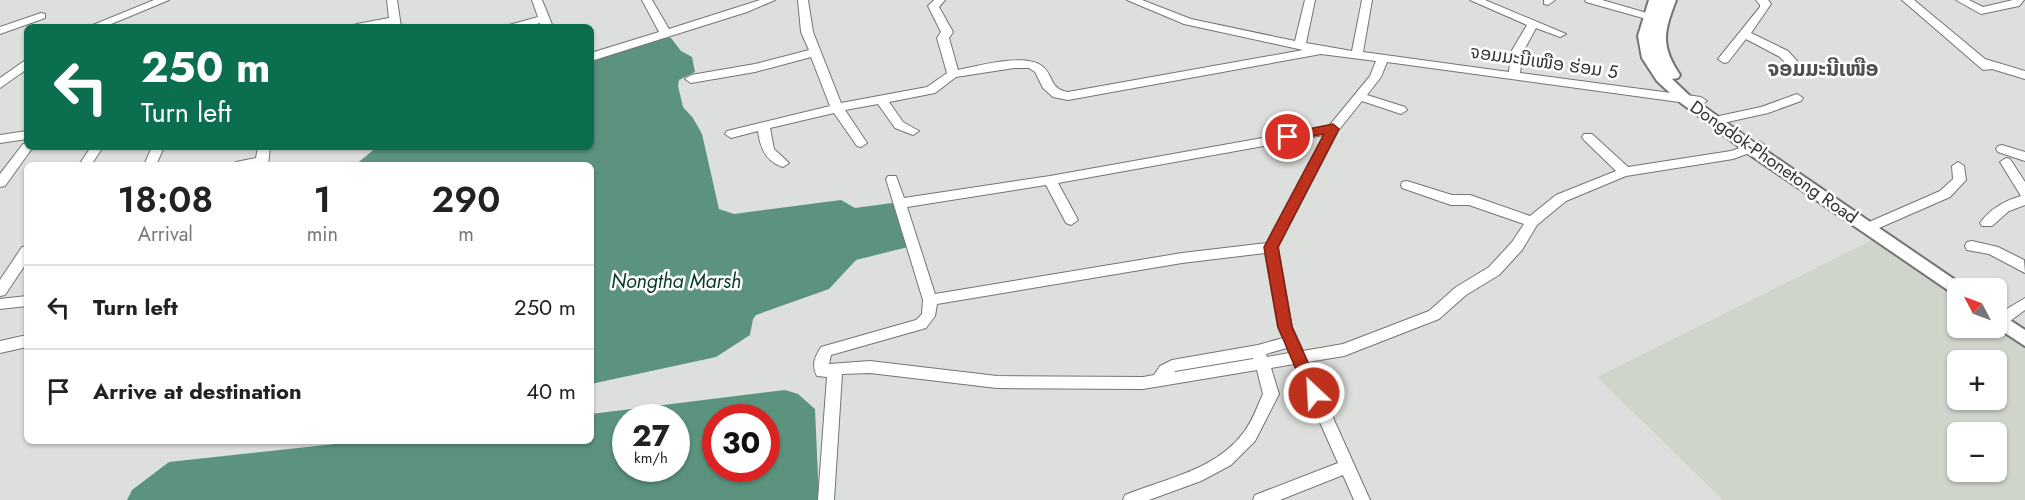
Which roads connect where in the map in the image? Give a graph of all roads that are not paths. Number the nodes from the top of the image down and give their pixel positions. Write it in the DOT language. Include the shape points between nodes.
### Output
graph roads {
  1 [pos="164,0"];
  2 [pos="392,0"];
  3 [pos="537,0"];
  4 [pos="647,0"];
  5 [pos="770,0"];
  6 [pos="803,0"];
  7 [pos="940,0"];
  8 [pos="1132,0"];
  9 [pos="1310,0"];
  10 [pos="1367,0"];
  11 [pos="1475,0"];
  12 [pos="1590,0"];
  13 [pos="1656,0"];
  14 [pos="1669,0"];
  15 [pos="1761,0"];
  16 [pos="1907,0"];
  17 [pos="1961,0"];
  18 [pos="2020,4"];
  19 [pos="1650,17"];
  20 [pos="395,23"];
  21 [pos="546,23"];
  22 [pos="1533,23"];
  23 [pos="37,24"];
  24 [pos="102,24"];
  25 [pos="0,31"];
  26 [pos="665,33"];
  27 [pos="1560,34"];
  28 [pos="1745,34"];
  29 [pos="1300,44"];
  30 [pos="1321,50"];
  31 [pos="815,52"];
  32 [pos="1357,54"];
  33 [pos="594,56"];
  34 [pos="1383,59"];
  35 [pos="1724,59"];
  36 [pos="1791,61"];
  37 [pos="24,65"];
  38 [pos="953,74"];
  39 [pos="2025,75"];
  40 [pos="1514,76"];
  41 [pos="691,79"];
  42 [pos="0,84"];
  43 [pos="1361,98"];
  44 [pos="1797,98"];
  45 [pos="881,99"];
  46 [pos="1693,101"];
  47 [pos="837,108"];
  48 [pos="1401,110"];
  49 [pos="1723,119"];
  50 [pos="764,125"];
  51 [pos="1333,129"];
  52 [pos="913,132"];
  53 [pos="731,134"];
  54 [pos="24,136"];
  55 [pos="1588,137"];
  56 [pos="0,140"];
  57 [pos="861,143"];
  58 [pos="1755,146"];
  59 [pos="2002,148"];
  60 [pos="25,150"];
  61 [pos="2025,157"];
  62 [pos="2006,162"];
  63 [pos="783,163"];
  64 [pos="1958,166"];
  65 [pos="1625,172"];
  66 [pos="892,178"];
  67 [pos="1050,180"];
  68 [pos="0,183"];
  69 [pos="1407,185"];
  70 [pos="2025,193"];
  71 [pos="2025,200"];
  72 [pos="900,203"];
  73 [pos="1071,220"];
  74 [pos="1532,222"];
  75 [pos="1987,223"];
  76 [pos="1874,225"];
  77 [pos="1972,246"];
  78 [pos="1271,247"];
  79 [pos="24,255"];
  80 [pos="2025,268"];
  81 [pos="1949,278"];
  82 [pos="1947,283"];
  83 [pos="0,291"];
  84 [pos="930,300"];
  85 [pos="24,301"];
  86 [pos="2025,303"];
  87 [pos="0,304"];
  88 [pos="2007,312"];
  89 [pos="2007,321"];
  90 [pos="2007,323"];
  91 [pos="2025,331"];
  92 [pos="2025,339"];
  93 [pos="1290,341"];
  94 [pos="24,342"];
  95 [pos="0,347"];
  96 [pos="1261,357"];
  97 [pos="1297,357"];
  98 [pos="835,368"];
  99 [pos="1348,466"];
  100 [pos="826,500"];
  101 [pos="1131,500"];
  102 [pos="1261,500"];
  103 [pos="1362,500"];
  1 -- 24 [label="street"];
  2 -- 20 [label="street"];
  3 -- 21 [label="street"];
  4 -- 26 [label="street"];
  5 -- 26 [label="street"];
  6 -- 31 [label="street" via="807,32"];
  7 -- 38 [label="street" via="933,6 947,32 944,38"];
  8 -- 29 [label="street" via="1188,21"];
  9 -- 29 [label="street"];
  10 -- 32 [label="street"];
  11 -- 22 [label="street"];
  12 -- 19 [label="street"];
  13 -- 19 [label="main road, Dongdok-Phonetong Road"];
  14 -- 46 [label="main road, Dongdok-Phonetong Road" via="1657,48"];
  15 -- 28 [label="street" via="1765,9"];
  16 -- 39 [label="street" via="1984,65"];
  17 -- 18 [label="street" via="1981,11"];
  19 -- 46 [label="main road, Dongdok-Phonetong Road" via="1645,36 1649,58 1662,78"];
  22 -- 27 [label="street"];
  22 -- 40 [label="street" via="1517,52"];
  23 -- 25 [label="street" via="41,16"];
  26 -- 33 [label="street"];
  28 -- 35 [label="street"];
  28 -- 36 [label="street"];
  29 -- 30 [label="street"];
  30 -- 32 [label="street, ຈອມມະນີເໜືອ ຮ່ອມ 5"];
  30 -- 38 [label="street" via="1068,96 1057,94 1040,70 1031,65"];
  31 -- 41 [label="street"];
  31 -- 47 [label="street"];
  32 -- 34 [label="street, ຈອມມະນີເໜືອ ຮ່ອມ 5"];
  34 -- 40 [label="street, ຈອມມະນີເໜືອ ຮ່ອມ 5"];
  34 -- 43 [label="street"];
  37 -- 42 [label="street"];
  38 -- 45 [label="street" via="931,90"];
  40 -- 46 [label="street, ຈອມມະນີເໜືອ ຮ່ອມ 5"];
  43 -- 48 [label="street"];
  43 -- 51 [label="street"];
  44 -- 49 [label="street"];
  45 -- 47 [label="street"];
  45 -- 52 [label="street" via="899,125"];
  46 -- 49 [label="main road, Dongdok-Phonetong Road"];
  46 -- 58 [label="main road, Dongdok-Phonetong Road"];
  47 -- 50 [label="street"];
  47 -- 57 [label="street"];
  49 -- 58 [label="main road, Dongdok-Phonetong Road"];
  50 -- 53 [label="street"];
  50 -- 63 [label="street" via="768,152"];
  51 -- 67 [label="street"];
  51 -- 78 [label="street"];
  54 -- 56 [label="street"];
  55 -- 65 [label="street"];
  58 -- 65 [label="street" via="1733,155"];
  58 -- 76 [label="main road, Dongdok-Phonetong Road"];
  58 -- 82 [label="main road, Dongdok-Phonetong Road"];
  59 -- 61 [label="street"];
  60 -- 68 [label="street"];
  62 -- 70 [label="street"];
  64 -- 76 [label="street" via="1960,180 1945,194"];
  65 -- 74 [label="street" via="1561,198"];
  66 -- 72 [label="street"];
  67 -- 72 [label="street"];
  67 -- 73 [label="street"];
  69 -- 74 [label="street" via="1451,200 1470,200"];
  71 -- 75 [label="street" via="2003,209"];
  72 -- 84 [label="street"];
  74 -- 97 [label="street" via="1494,271 1423,321 1344,350"];
  76 -- 81 [label="main road, Dongdok-Phonetong Road"];
  77 -- 80 [label="street" via="1987,247"];
  78 -- 84 [label="street"];
  78 -- 93 [label="street"];
  79 -- 83 [label="street"];
  84 -- 98 [label="street" via="928,319 921,324 826,351 821,359 822,372"];
  85 -- 87 [label="street"];
  86 -- 88 [label="street"];
  89 -- 91 [label="main road"];
  90 -- 92 [label="main road"];
  93 -- 96 [label="street"];
  93 -- 97 [label="street"];
  94 -- 95 [label="street"];
  96 -- 97 [label="street"];
  96 -- 98 [label="street" via="1143,383 997,382 870,367"];
  96 -- 101 [label="street" via="1271,394 1250,436 1234,455 1193,478"];
  97 -- 99 [label="street"];
  98 -- 100 [label="street"];
  99 -- 102 [label="street"];
  99 -- 103 [label="street"];
}
